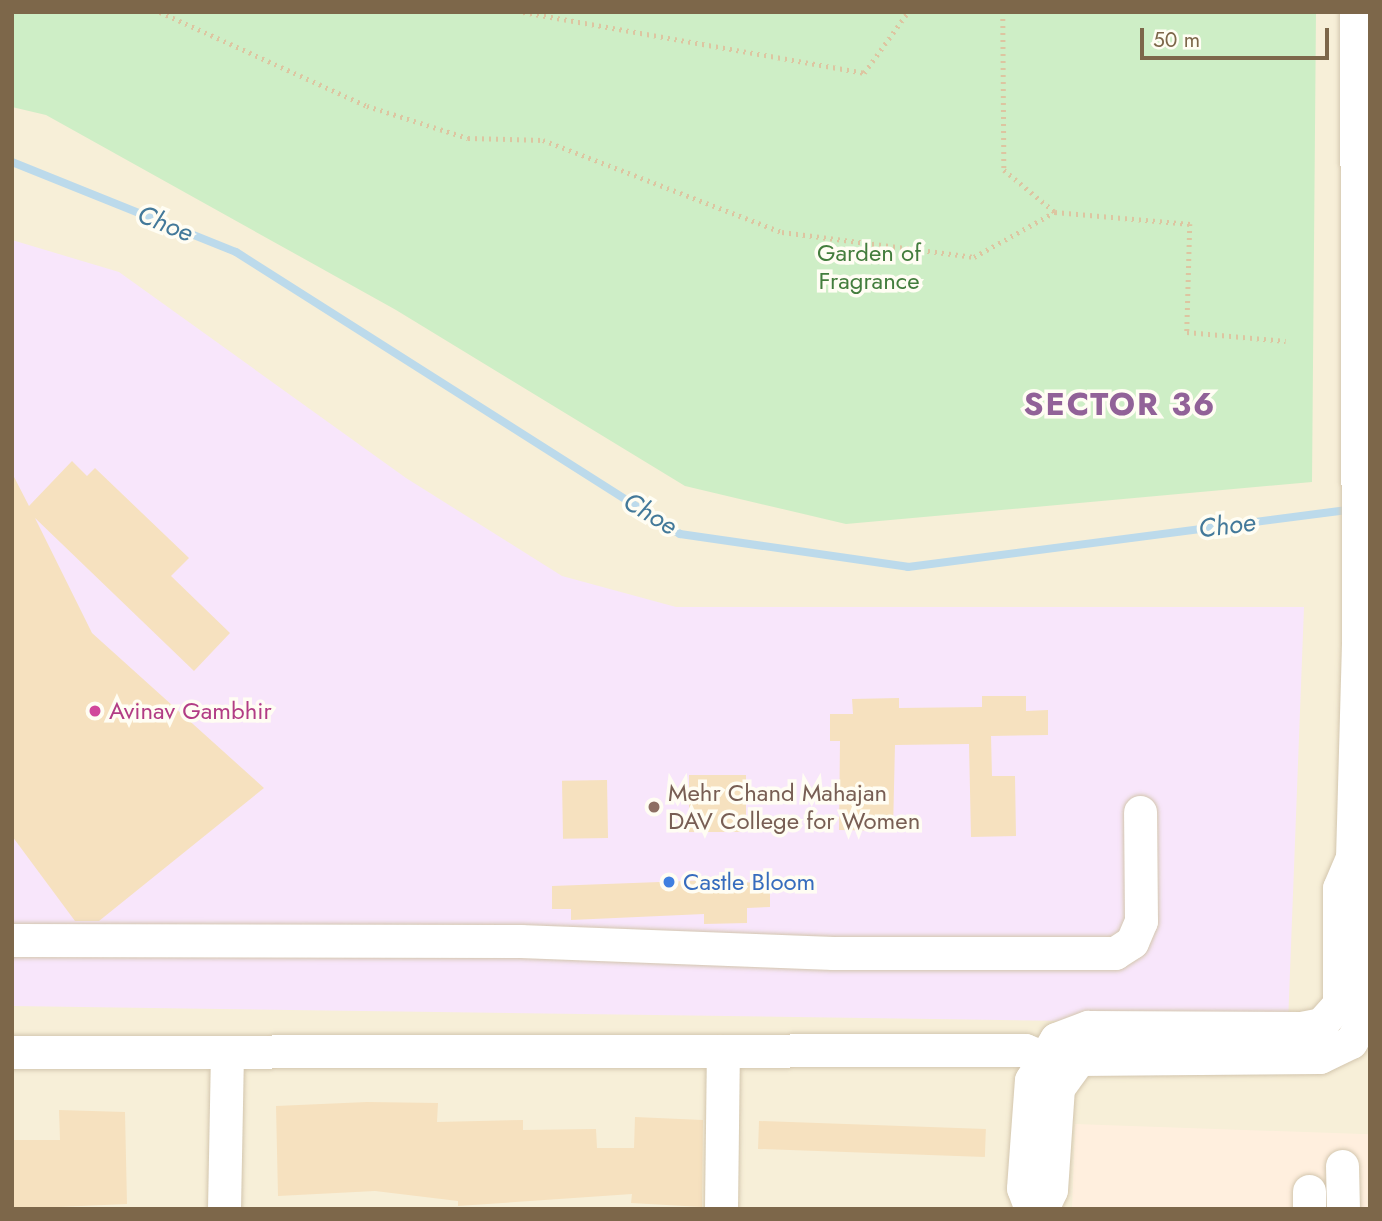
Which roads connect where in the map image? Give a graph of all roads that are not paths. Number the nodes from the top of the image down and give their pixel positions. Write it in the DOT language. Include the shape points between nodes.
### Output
graph roads {
  1 [pos="1356,12"];
  2 [pos="1364,640"];
  3 [pos="1140,813"];
  4 [pos="1352,858"];
  5 [pos="12,940"];
  6 [pos="1370,1007"];
  7 [pos="1328,1019"];
  8 [pos="1362,1040"];
  9 [pos="723,1051"];
  10 [pos="12,1052"];
  11 [pos="227,1056"];
  12 [pos="1057,1060"];
  13 [pos="1342,1166"];
  14 [pos="224,1209"];
  15 [pos="721,1209"];
  16 [pos="1031,1209"];
  17 [pos="1042,1209"];
  18 [pos="1343,1209"];
  1 -- 2 [label="street" via="1359,590"];
  2 -- 4 [label="street"];
  3 -- 5 [label="street" via="1141,921 1132,942 1115,953 833,953 520,941"];
  4 -- 6 [label="street" via="1367,891"];
  4 -- 7 [label="street" via="1339,888 1340,997"];
  6 -- 8 [label="street"];
  7 -- 8 [label="street"];
  7 -- 12 [label="street" via="1301,1028 1088,1027 1067,1032"];
  8 -- 12 [label="street" via="1320,1057 1087,1056"];
  9 -- 11 [label="street"];
  9 -- 12 [label="street"];
  9 -- 15 [label="street"];
  10 -- 11 [label="street"];
  11 -- 14 [label="street"];
  12 -- 16 [label="street" via="1031,1080 1023,1188"];
  12 -- 17 [label="street" via="1051,1189"];
  13 -- 18 [label="street"];
}
